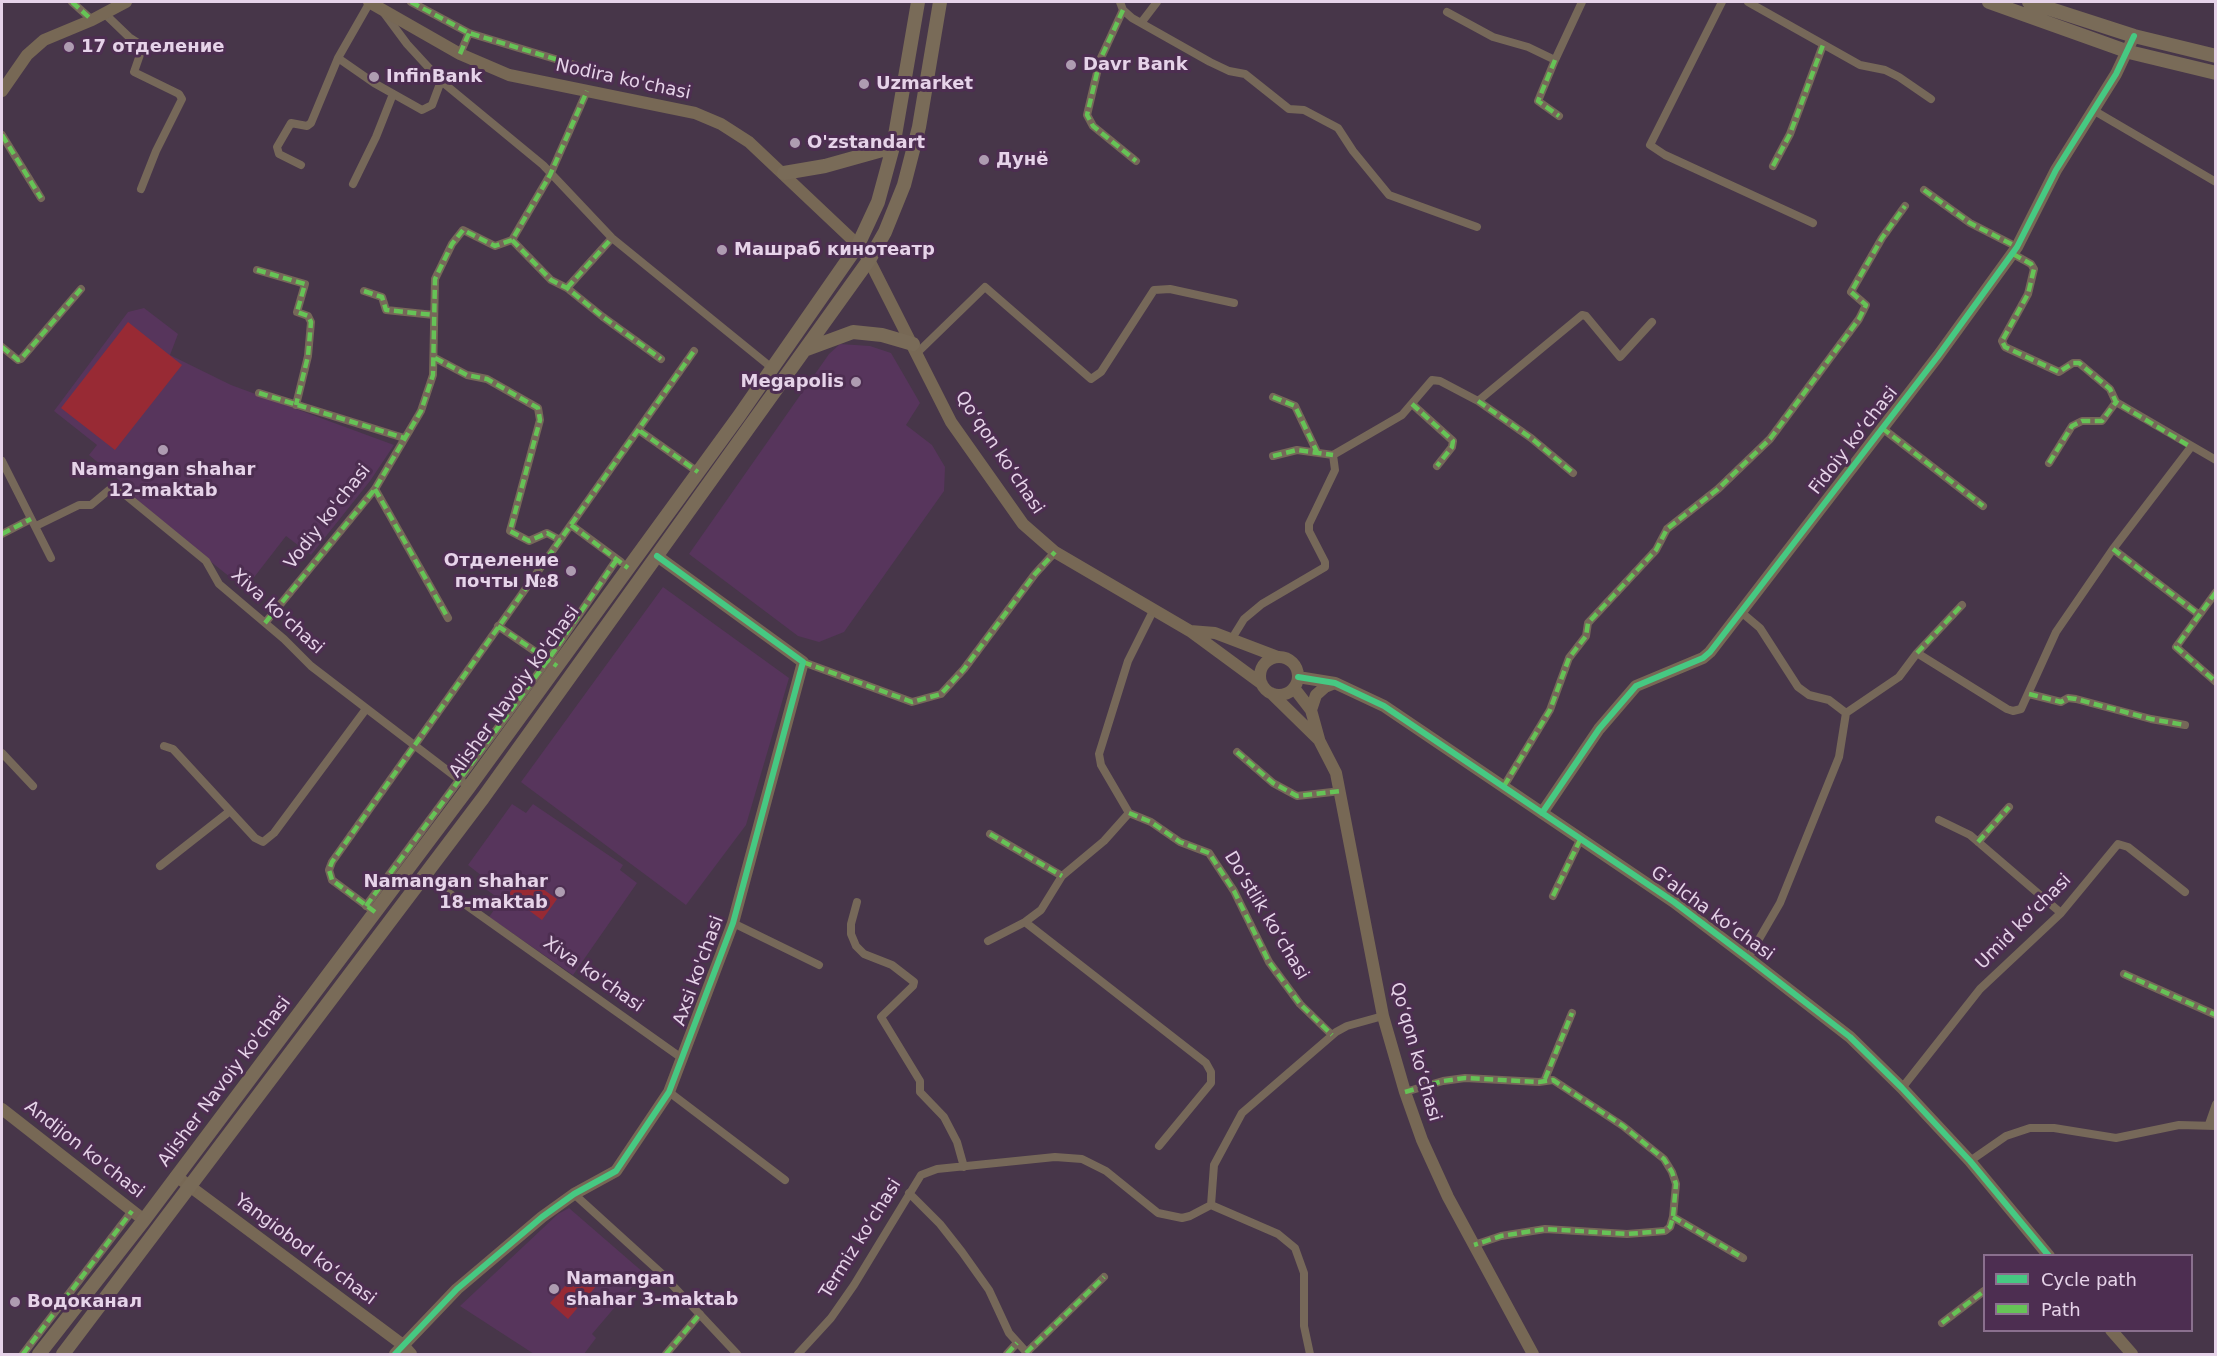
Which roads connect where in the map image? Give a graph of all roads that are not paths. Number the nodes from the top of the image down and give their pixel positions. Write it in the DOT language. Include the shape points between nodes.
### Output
graph roads {
  1 [pos="72,2"];
  2 [pos="126,2"];
  3 [pos="369,2"];
  4 [pos="411,2"];
  5 [pos="918,2"];
  6 [pos="940,2"];
  7 [pos="1157,2"];
  8 [pos="1582,2"];
  9 [pos="1722,2"];
  10 [pos="1748,2"];
  11 [pos="1989,2"];
  12 [pos="2029,2"];
  13 [pos="1122,6"];
  14 [pos="383,12"];
  15 [pos="1447,12"];
  16 [pos="105,14"];
  17 [pos="92,20"];
  18 [pos="1141,23"];
  19 [pos="469,33"];
  20 [pos="2134,36"];
  21 [pos="1823,45"];
  22 [pos="2129,52"];
  23 [pos="460,54"];
  24 [pos="2216,56"];
  25 [pos="338,58"];
  26 [pos="1555,60"];
  27 [pos="575,65"];
  28 [pos="2216,73"];
  29 [pos="441,81"];
  30 [pos="587,91"];
  31 [pos="2,92"];
  32 [pos="393,94"];
  33 [pos="1931,99"];
  34 [pos="2093,111"];
  35 [pos="1559,116"];
  36 [pos="2,135"];
  37 [pos="893,147"];
  38 [pos="1136,161"];
  39 [pos="301,165"];
  40 [pos="1773,166"];
  41 [pos="784,173"];
  42 [pos="550,174"];
  43 [pos="2216,182"];
  44 [pos="354,184"];
  45 [pos="141,189"];
  46 [pos="1924,190"];
  47 [pos="41,198"];
  48 [pos="1905,206"];
  49 [pos="1813,223"];
  50 [pos="1477,226"];
  51 [pos="612,238"];
  52 [pos="512,240"];
  53 [pos="858,245"];
  54 [pos="2015,251"];
  55 [pos="869,260"];
  56 [pos="257,270"];
  57 [pos="567,288"];
  58 [pos="81,290"];
  59 [pos="364,291"];
  60 [pos="1234,303"];
  61 [pos="434,315"];
  62 [pos="1652,322"];
  63 [pos="2,347"];
  64 [pos="915,349"];
  65 [pos="806,350"];
  66 [pos="694,351"];
  67 [pos="435,358"];
  68 [pos="661,359"];
  69 [pos="772,368"];
  70 [pos="259,393"];
  71 [pos="1273,398"];
  72 [pos="1478,400"];
  73 [pos="2116,402"];
  74 [pos="1412,404"];
  75 [pos="296,405"];
  76 [pos="1882,428"];
  77 [pos="640,431"];
  78 [pos="404,438"];
  79 [pos="2191,447"];
  80 [pos="1317,452"];
  81 [pos="1333,455"];
  82 [pos="1273,456"];
  83 [pos="2,460"];
  84 [pos="2216,460"];
  85 [pos="2049,463"];
  86 [pos="1437,466"];
  87 [pos="698,472"];
  88 [pos="1573,472"];
  89 [pos="375,489"];
  90 [pos="1983,506"];
  91 [pos="34,522"];
  92 [pos="571,525"];
  93 [pos="2,534"];
  94 [pos="560,540"];
  95 [pos="2113,549"];
  96 [pos="1055,552"];
  97 [pos="657,556"];
  98 [pos="51,558"];
  99 [pos="622,564"];
  100 [pos="2216,592"];
  101 [pos="1962,605"];
  102 [pos="1153,611"];
  103 [pos="1741,612"];
  104 [pos="2198,614"];
  105 [pos="448,618"];
  106 [pos="265,624"];
  107 [pos="498,626"];
  108 [pos="1190,631"];
  109 [pos="1231,640"];
  110 [pos="1917,653"];
  111 [pos="1278,657"];
  112 [pos="803,662"];
  113 [pos="552,663"];
  114 [pos="1296,682"];
  115 [pos="2216,682"];
  116 [pos="1335,683"];
  117 [pos="1267,689"];
  118 [pos="2029,694"];
  119 [pos="366,709"];
  120 [pos="1311,710"];
  121 [pos="1846,713"];
  122 [pos="2185,724"];
  123 [pos="1319,740"];
  124 [pos="164,746"];
  125 [pos="415,746"];
  126 [pos="1237,752"];
  127 [pos="2,753"];
  128 [pos="464,783"];
  129 [pos="33,786"];
  130 [pos="1504,786"];
  131 [pos="1341,790"];
  132 [pos="2009,807"];
  133 [pos="230,811"];
  134 [pos="1129,813"];
  135 [pos="1542,813"];
  136 [pos="1939,820"];
  137 [pos="990,834"];
  138 [pos="1580,840"];
  139 [pos="1978,842"];
  140 [pos="160,866"];
  141 [pos="425,876"];
  142 [pos="1062,876"];
  143 [pos="2185,892"];
  144 [pos="1553,896"];
  145 [pos="857,902"];
  146 [pos="371,909"];
  147 [pos="2061,912"];
  148 [pos="1025,922"];
  149 [pos="733,923"];
  150 [pos="988,941"];
  151 [pos="1748,958"];
  152 [pos="819,965"];
  153 [pos="2124,974"];
  154 [pos="1572,1013"];
  155 [pos="2216,1015"];
  156 [pos="1383,1016"];
  157 [pos="1332,1035"];
  158 [pos="683,1059"];
  159 [pos="1545,1079"];
  160 [pos="1902,1088"];
  161 [pos="669,1092"];
  162 [pos="1405,1092"];
  163 [pos="2216,1104"];
  164 [pos="2,1109"];
  165 [pos="2212,1125"];
  166 [pos="1159,1146"];
  167 [pos="1970,1161"];
  168 [pos="964,1167"];
  169 [pos="176,1176"];
  170 [pos="785,1180"];
  171 [pos="190,1187"];
  172 [pos="909,1193"];
  173 [pos="574,1194"];
  174 [pos="1210,1204"];
  175 [pos="132,1211"];
  176 [pos="1673,1217"];
  177 [pos="144,1220"];
  178 [pos="1474,1245"];
  179 [pos="2042,1253"];
  180 [pos="1743,1258"];
  181 [pos="1104,1277"];
  182 [pos="1983,1293"];
  183 [pos="700,1314"];
  184 [pos="1942,1323"];
  185 [pos="2113,1332"];
  186 [pos="1017,1343"];
  187 [pos="403,1351"];
  188 [pos="23,1354"];
  189 [pos="39,1354"];
  190 [pos="63,1354"];
  191 [pos="666,1354"];
  192 [pos="737,1354"];
  193 [pos="798,1354"];
  194 [pos="1007,1354"];
  195 [pos="1027,1354"];
  196 [pos="1310,1354"];
  197 [pos="1533,1354"];
  198 [pos="2132,1354"];
  1 -- 17 [label="street"];
  2 -- 16 [label="street"];
  3 -- 14 [label="street, Nodira ko'chasi"];
  3 -- 25 [label="street"];
  4 -- 19 [label="street"];
  5 -- 37 [label="main road, Alisher Navoiy ko'chasi"];
  6 -- 55 [label="main road, Alisher Navoiy ko'chasi" via="919,127 904,185"];
  7 -- 18 [label="street"];
  8 -- 26 [label="street"];
  9 -- 49 [label="street" via="1650,145"];
  10 -- 21 [label="street"];
  11 -- 22 [label="main road"];
  12 -- 20 [label="main road"];
  13 -- 18 [label="street"];
  13 -- 38 [label="street" via="1100,60 1087,115 1093,126"];
  14 -- 23 [label="street, Nodira ko'chasi"];
  14 -- 29 [label="street"];
  15 -- 26 [label="street" via="1493,37"];
  16 -- 17 [label="street"];
  16 -- 45 [label="street" via="143,46 134,72 182,99"];
  17 -- 31 [label="street" via="44,40 27,55"];
  18 -- 50 [label="street" via="1220,67 1245,74 1289,109 1304,110 1335,126 1389,195"];
  19 -- 23 [label="street"];
  19 -- 27 [label="street"];
  20 -- 22 [label="street, Fidoiy koʻchasi"];
  20 -- 24 [label="main road"];
  21 -- 33 [label="street" via="1860,65 1885,70"];
  21 -- 40 [label="street" via="1790,134"];
  22 -- 28 [label="main road"];
  22 -- 34 [label="street, Fidoiy koʻchasi"];
  23 -- 30 [label="street, Nodira ko'chasi" via="509,75"];
  25 -- 32 [label="street"];
  25 -- 39 [label="street" via="309,125 291,123 276,150"];
  26 -- 35 [label="street" via="1538,101"];
  29 -- 32 [label="street" via="432,105 426,110"];
  29 -- 42 [label="street"];
  30 -- 41 [label="street, Nodira ko'chasi" via="695,113 736,132"];
  30 -- 42 [label="street"];
  32 -- 44 [label="street"];
  34 -- 43 [label="street"];
  34 -- 54 [label="street, Fidoiy koʻchasi" via="2056,171"];
  36 -- 47 [label="street"];
  37 -- 41 [label="main road"];
  37 -- 53 [label="main road, Alisher Navoiy ko'chasi" via="878,202"];
  41 -- 53 [label="street, Nodira ko'chasi"];
  42 -- 51 [label="street"];
  42 -- 52 [label="street"];
  46 -- 54 [label="street"];
  48 -- 130 [label="street" via="1851,292 1866,305 1859,319 1770,439 1718,489 1667,529 1656,550 1588,622 1586,636 1569,658 1550,710"];
  51 -- 57 [label="street"];
  51 -- 69 [label="street"];
  52 -- 57 [label="street" via="551,280"];
  52 -- 61 [label="street, Vodiy ko'chasi" via="495,246 465,230 461,232 437,270"];
  53 -- 55 [label="street, Nodira ko'chasi"];
  53 -- 69 [label="main road, Alisher Navoiy ko'chasi"];
  54 -- 73 [label="street" via="2034,269 2028,294 2002,344 2060,372 2079,363 2110,389"];
  54 -- 76 [label="street, Fidoiy koʻchasi"];
  55 -- 64 [label="street, Qoʻqon koʻchasi"];
  55 -- 65 [label="main road, Alisher Navoiy ko'chasi"];
  56 -- 75 [label="street" via="305,284 297,311 311,322 308,356"];
  57 -- 68 [label="street"];
  58 -- 63 [label="street" via="21,359"];
  59 -- 61 [label="street" via="382,297 386,310"];
  60 -- 64 [label="street" via="1170,289 1154,290 1101,372 1091,379 985,287"];
  61 -- 67 [label="street, Vodiy ko'chasi"];
  62 -- 72 [label="street" via="1620,357 1582,315"];
  64 -- 65 [label="main road" via="882,335 853,332"];
  64 -- 96 [label="street, Qoʻqon koʻchasi" via="951,422 1023,524"];
  65 -- 97 [label="main road, Alisher Navoiy ko'chasi"];
  66 -- 77 [label="street"];
  67 -- 78 [label="street, Vodiy ko'chasi" via="428,397"];
  67 -- 94 [label="street" via="467,375 487,379 538,408 540,420 510,531 529,541 548,533"];
  69 -- 87 [label="main road, Alisher Navoiy ko'chasi"];
  70 -- 75 [label="street"];
  71 -- 80 [label="street" via="1295,406"];
  72 -- 74 [label="street" via="1432,380"];
  72 -- 88 [label="street"];
  73 -- 79 [label="street"];
  73 -- 85 [label="street" via="2102,421 2082,421 2072,426"];
  74 -- 81 [label="street" via="1402,415"];
  74 -- 86 [label="street" via="1453,441"];
  75 -- 78 [label="street"];
  76 -- 90 [label="street"];
  76 -- 103 [label="street, Fidoiy koʻchasi"];
  77 -- 87 [label="street"];
  77 -- 92 [label="street"];
  78 -- 89 [label="street, Vodiy ko'chasi"];
  79 -- 84 [label="street"];
  79 -- 95 [label="street"];
  80 -- 81 [label="street"];
  80 -- 82 [label="street" via="1297,450"];
  81 -- 109 [label="street" via="1335,470 1309,524 1325,567 1262,604 1244,619"];
  83 -- 91 [label="street"];
  87 -- 99 [label="main road, Alisher Navoiy ko'chasi"];
  89 -- 105 [label="street"];
  89 -- 106 [label="street, Vodiy ko'chasi"];
  91 -- 93 [label="street"];
  91 -- 98 [label="street"];
  91 -- 106 [label="street, Xiva ko'chasi" via="79,505 91,505 109,490 118,489 206,561 219,584"];
  92 -- 94 [label="street"];
  92 -- 99 [label="street"];
  94 -- 107 [label="street"];
  95 -- 104 [label="street"];
  95 -- 118 [label="street" via="2056,632"];
  96 -- 102 [label="street, Qoʻqon koʻchasi"];
  96 -- 112 [label="street" via="941,694 912,702"];
  97 -- 112 [label="street"];
  97 -- 141 [label="main road, Alisher Navoiy ko'chasi"];
  99 -- 113 [label="main road, Alisher Navoiy ko'chasi"];
  100 -- 104 [label="street"];
  101 -- 110 [label="street"];
  102 -- 108 [label="street, Qoʻqon koʻchasi"];
  102 -- 134 [label="street" via="1128,661 1099,754 1101,765"];
  103 -- 121 [label="street" via="1760,628 1798,687"];
  103 -- 135 [label="street, Fidoiy koʻchasi" via="1703,658 1655,676 1625,697"];
  104 -- 115 [label="street" via="2176,647"];
  106 -- 119 [label="street, Xiva ko'chasi"];
  107 -- 113 [label="street"];
  107 -- 125 [label="street"];
  108 -- 109 [label="street, Qoʻqon koʻchasi" via="1215,633"];
  108 -- 117 [label="street, Qoʻqon koʻchasi"];
  109 -- 111 [label="street, Qoʻqon koʻchasi"];
  110 -- 118 [label="street" via="2013,711 2021,709"];
  110 -- 121 [label="street" via="1899,677"];
  111 -- 114 [label="street" via="1290,660"];
  111 -- 117 [label="street" via="1263,666"];
  112 -- 149 [label="street, Axsi ko'chasi"];
  113 -- 128 [label="main road, Alisher Navoiy ko'chasi"];
  114 -- 116 [label="street, Gʻalcha koʻchasi"];
  114 -- 117 [label="street" via="1283,694"];
  114 -- 120 [label="street, Qoʻqon koʻchasi"];
  116 -- 120 [label="street" via="1316,695"];
  116 -- 130 [label="street, Gʻalcha koʻchasi" via="1384,706"];
  117 -- 123 [label="street, Qoʻqon koʻchasi"];
  118 -- 122 [label="street" via="2061,702 2076,699"];
  119 -- 125 [label="street, Xiva ko'chasi"];
  119 -- 133 [label="street" via="267,840 255,838"];
  120 -- 123 [label="street, Qoʻqon koʻchasi"];
  121 -- 151 [label="street" via="1839,757 1780,903"];
  123 -- 131 [label="street, Qoʻqon koʻchasi"];
  124 -- 133 [label="street" via="173,750"];
  125 -- 128 [label="street, Xiva ko'chasi"];
  125 -- 146 [label="street" via="329,870 332,880"];
  126 -- 131 [label="street" via="1273,783 1296,796"];
  127 -- 129 [label="street"];
  128 -- 146 [label="main road, Alisher Navoiy ko'chasi"];
  130 -- 135 [label="street, Gʻalcha koʻchasi"];
  131 -- 156 [label="street, Qoʻqon koʻchasi"];
  132 -- 139 [label="street"];
  133 -- 140 [label="street"];
  134 -- 142 [label="street" via="1104,841"];
  134 -- 157 [label="street, Doʻstlik koʻchasi" via="1151,822 1180,842 1209,853 1234,891 1269,962 1300,1004"];
  135 -- 138 [label="street, Gʻalcha koʻchasi"];
  136 -- 139 [label="street"];
  137 -- 142 [label="street"];
  138 -- 144 [label="street"];
  138 -- 151 [label="street, Gʻalcha koʻchasi" via="1674,902"];
  139 -- 147 [label="street"];
  141 -- 158 [label="street, Xiva ko'chasi"];
  141 -- 171 [label="main road, Alisher Navoiy ko'chasi"];
  142 -- 148 [label="street" via="1041,910"];
  143 -- 147 [label="street, Umid koʻchasi" via="2121,844"];
  145 -- 168 [label="street" via="851,924 856,946 914,982 881,1017 920,1081 920,1092 944,1117"];
  146 -- 169 [label="main road, Alisher Navoiy ko'chasi"];
  147 -- 160 [label="street, Umid koʻchasi" via="1980,989"];
  148 -- 150 [label="street"];
  148 -- 166 [label="street" via="1206,1063 1211,1083"];
  149 -- 152 [label="street"];
  149 -- 158 [label="street, Axsi ko'chasi"];
  151 -- 160 [label="street, Gʻalcha koʻchasi" via="1850,1037"];
  153 -- 155 [label="street"];
  154 -- 159 [label="street"];
  156 -- 157 [label="street" via="1347,1026"];
  156 -- 162 [label="street, Qoʻqon koʻchasi"];
  157 -- 174 [label="street" via="1242,1113 1214,1165"];
  158 -- 161 [label="street, Axsi ko'chasi"];
  159 -- 162 [label="street" via="1539,1082 1465,1078"];
  159 -- 176 [label="street" via="1580,1096 1664,1159 1676,1184"];
  160 -- 167 [label="street, Gʻalcha koʻchasi"];
  161 -- 170 [label="street"];
  161 -- 173 [label="street, Axsi ko'chasi" via="616,1172"];
  162 -- 178 [label="street, Qoʻqon koʻchasi" via="1422,1140"];
  163 -- 165 [label="street"];
  164 -- 175 [label="street, Andijon ko'chasi"];
  165 -- 167 [label="street" via="2161,1128 2116,1138 2030,1128 2006,1136"];
  167 -- 179 [label="street, Gʻalcha koʻchasi"];
  168 -- 172 [label="street, Termiz koʻchasi" via="928,1171"];
  168 -- 174 [label="street, Termiz koʻchasi" via="1055,1157 1082,1159 1106,1171 1158,1213 1182,1218"];
  169 -- 171 [label="street, Yangiobod koʻchasi"];
  169 -- 177 [label="main road, Alisher Navoiy ko'chasi"];
  171 -- 187 [label="street, Yangiobod koʻchasi"];
  171 -- 190 [label="main road, Alisher Navoiy ko'chasi"];
  172 -- 186 [label="street" via="962,1252 989,1290 1004,1325"];
  172 -- 193 [label="street, Termiz koʻchasi" via="854,1285"];
  173 -- 183 [label="street"];
  173 -- 187 [label="street, Axsi ko'chasi" via="465,1282"];
  174 -- 196 [label="street" via="1278,1234 1295,1248 1304,1273 1304,1326"];
  175 -- 177 [label="street, Andijon ko'chasi"];
  175 -- 188 [label="street"];
  176 -- 178 [label="street" via="1670,1227 1662,1232 1545,1230 1501,1236"];
  176 -- 180 [label="street"];
  177 -- 189 [label="main road, Alisher Navoiy ko'chasi"];
  178 -- 197 [label="street, Qoʻqon koʻchasi"];
  181 -- 195 [label="street"];
  182 -- 184 [label="street"];
  183 -- 191 [label="street"];
  183 -- 192 [label="street"];
  185 -- 198 [label="street"];
  186 -- 194 [label="street"];
  186 -- 195 [label="street"];
}
